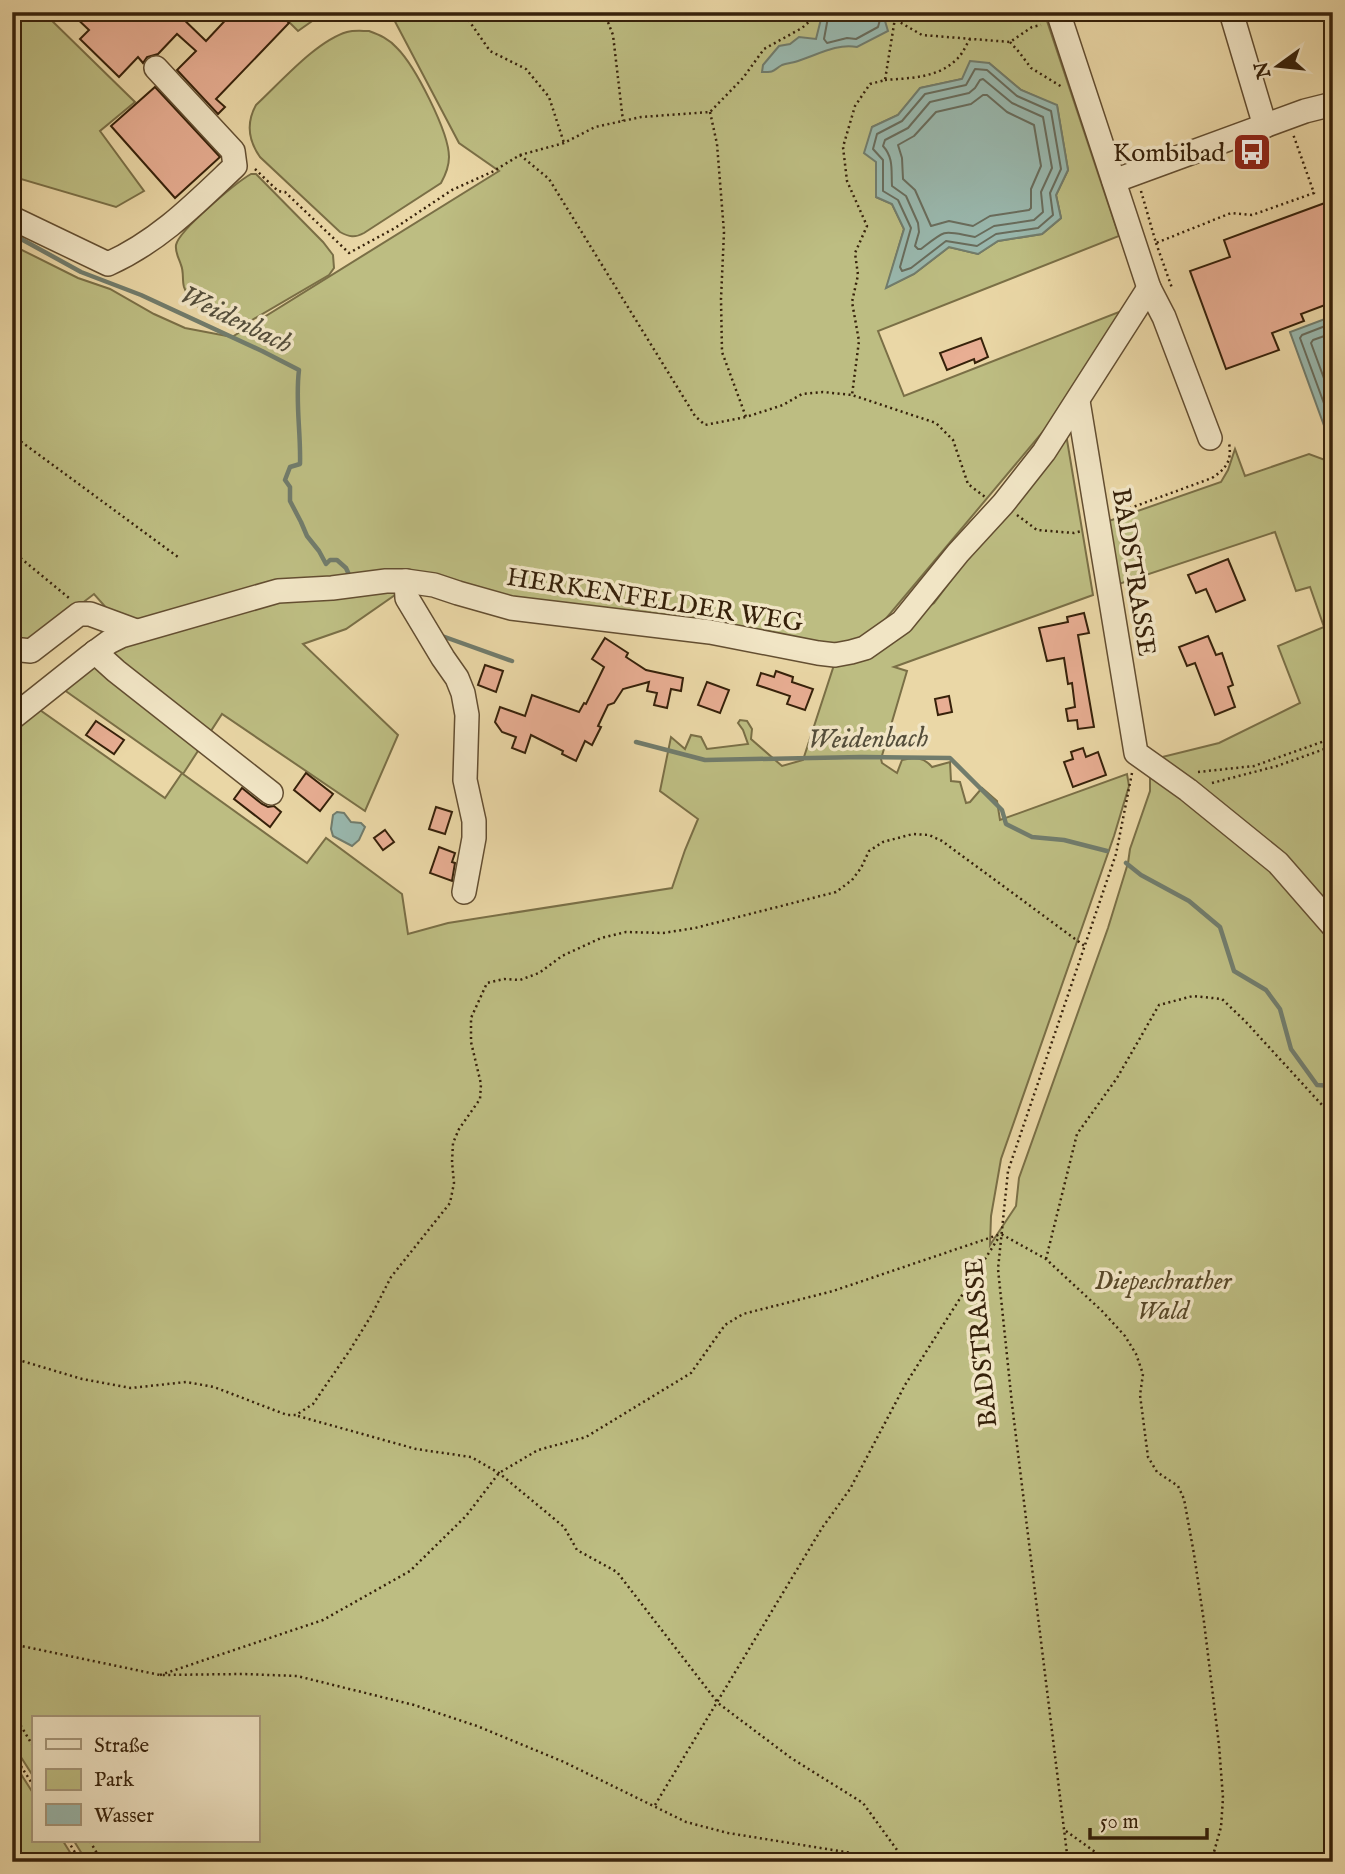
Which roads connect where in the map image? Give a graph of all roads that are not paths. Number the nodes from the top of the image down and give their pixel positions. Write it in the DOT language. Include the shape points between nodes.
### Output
graph roads {
  1 [pos="1231,12"];
  2 [pos="1060,16"];
  3 [pos="156,68"];
  4 [pos="1330,105"];
  5 [pos="1265,126"];
  6 [pos="1114,181"];
  7 [pos="12,218"];
  8 [pos="1149,288"];
  9 [pos="1078,401"];
  10 [pos="1219,441"];
  11 [pos="406,581"];
  12 [pos="135,631"];
  13 [pos="12,649"];
  14 [pos="95,652"];
  15 [pos="12,718"];
  16 [pos="271,793"];
  17 [pos="464,892"];
  18 [pos="1333,926"];
  1 -- 5 [label="street"];
  2 -- 6 [label="street"];
  3 -- 7 [label="street" via="233,151 235,166 167,230 108,264"];
  4 -- 5 [label="street"];
  5 -- 6 [label="street"];
  6 -- 8 [label="street"];
  8 -- 9 [label="street, HERKENFELDER WEG"];
  8 -- 10 [label="street"];
  9 -- 11 [label="street, HERKENFELDER WEG" via="1001,506 902,622 865,648 851,652 835,655 710,632 511,607 433,584"];
  9 -- 18 [label="street, BADSTRASSE" via="1136,753 1278,863"];
  11 -- 12 [label="street, HERKENFELDER WEG" via="278,592"];
  11 -- 17 [label="street" via="407,598 463,693 465,780 474,821"];
  12 -- 13 [label="street" via="79,614 31,651"];
  12 -- 14 [label="street, HERKENFELDER WEG"];
  14 -- 15 [label="street, HERKENFELDER WEG"];
  14 -- 16 [label="street"];
}
